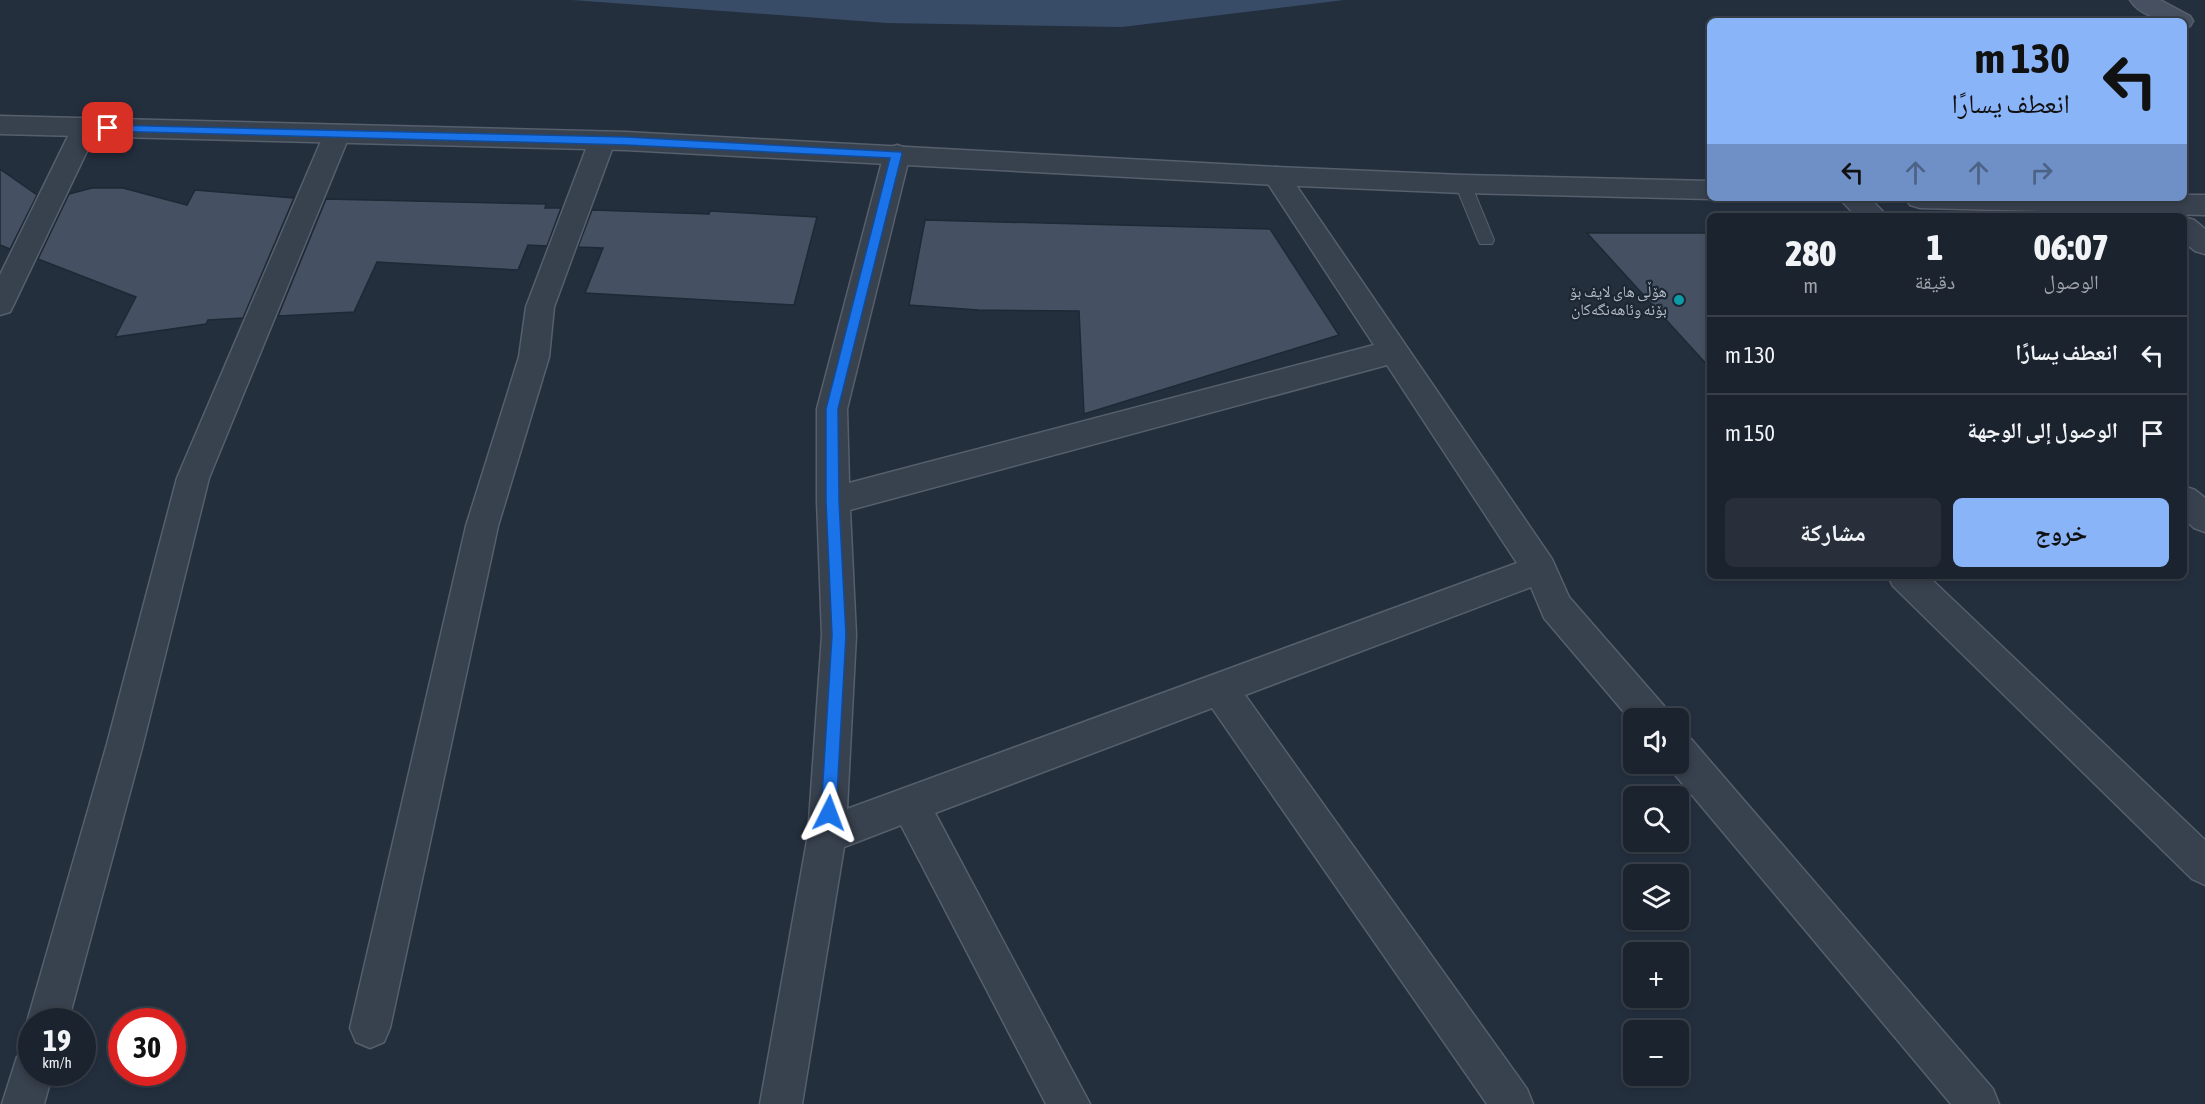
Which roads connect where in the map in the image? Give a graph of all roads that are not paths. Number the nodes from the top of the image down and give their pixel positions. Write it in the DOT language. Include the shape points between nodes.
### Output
graph roads {
  1 [pos="2142,0"];
  2 [pos="2186,12"];
  3 [pos="2205,34"];
  4 [pos="0,125"];
  5 [pos="85,128"];
  6 [pos="337,134"];
  7 [pos="602,141"];
  8 [pos="897,154"];
  9 [pos="1276,176"];
  10 [pos="1463,184"];
  11 [pos="1707,190"];
  12 [pos="1856,201"];
  13 [pos="1981,201"];
  14 [pos="2205,205"];
  15 [pos="2163,210"];
  16 [pos="1870,213"];
  17 [pos="2187,229"];
  18 [pos="1486,240"];
  19 [pos="2205,244"];
  20 [pos="0,304"];
  21 [pos="1392,352"];
  22 [pos="833,501"];
  23 [pos="2187,502"];
  24 [pos="2205,518"];
  25 [pos="1540,569"];
  26 [pos="1908,579"];
  27 [pos="1220,689"];
  28 [pos="1642,708"];
  29 [pos="1689,764"];
  30 [pos="910,804"];
  31 [pos="827,835"];
  32 [pos="2205,866"];
  33 [pos="50,1008"];
  34 [pos="370,1028"];
  35 [pos="28,1086"];
  36 [pos="23,1104"];
  37 [pos="781,1104"];
  38 [pos="1069,1104"];
  39 [pos="1512,1104"];
  40 [pos="1978,1104"];
  1 -- 2 [label="main road"];
  2 -- 3 [label="main road"];
  4 -- 5 [label="street"];
  5 -- 6 [label="street"];
  5 -- 20 [label="street"];
  6 -- 7 [label="street"];
  6 -- 33 [label="street" via="193,478 126,744"];
  7 -- 8 [label="street"];
  7 -- 34 [label="street" via="540,307 534,357 482,526"];
  8 -- 9 [label="street"];
  8 -- 22 [label="street" via="832,409"];
  9 -- 10 [label="street"];
  9 -- 21 [label="street"];
  10 -- 11 [label="street"];
  10 -- 18 [label="lane"];
  12 -- 16 [label="street"];
  13 -- 15 [label="street"];
  14 -- 15 [label="street"];
  17 -- 19 [label="street"];
  21 -- 22 [label="street"];
  21 -- 25 [label="street"];
  22 -- 31 [label="street" via="839,635"];
  23 -- 24 [label="street"];
  25 -- 27 [label="street"];
  25 -- 28 [label="street" via="1556,607"];
  26 -- 32 [label="street"];
  27 -- 30 [label="street"];
  27 -- 39 [label="street"];
  29 -- 40 [label="street"];
  30 -- 31 [label="street"];
  30 -- 38 [label="street"];
  31 -- 37 [label="street"];
  35 -- 36 [label="street"];
}
